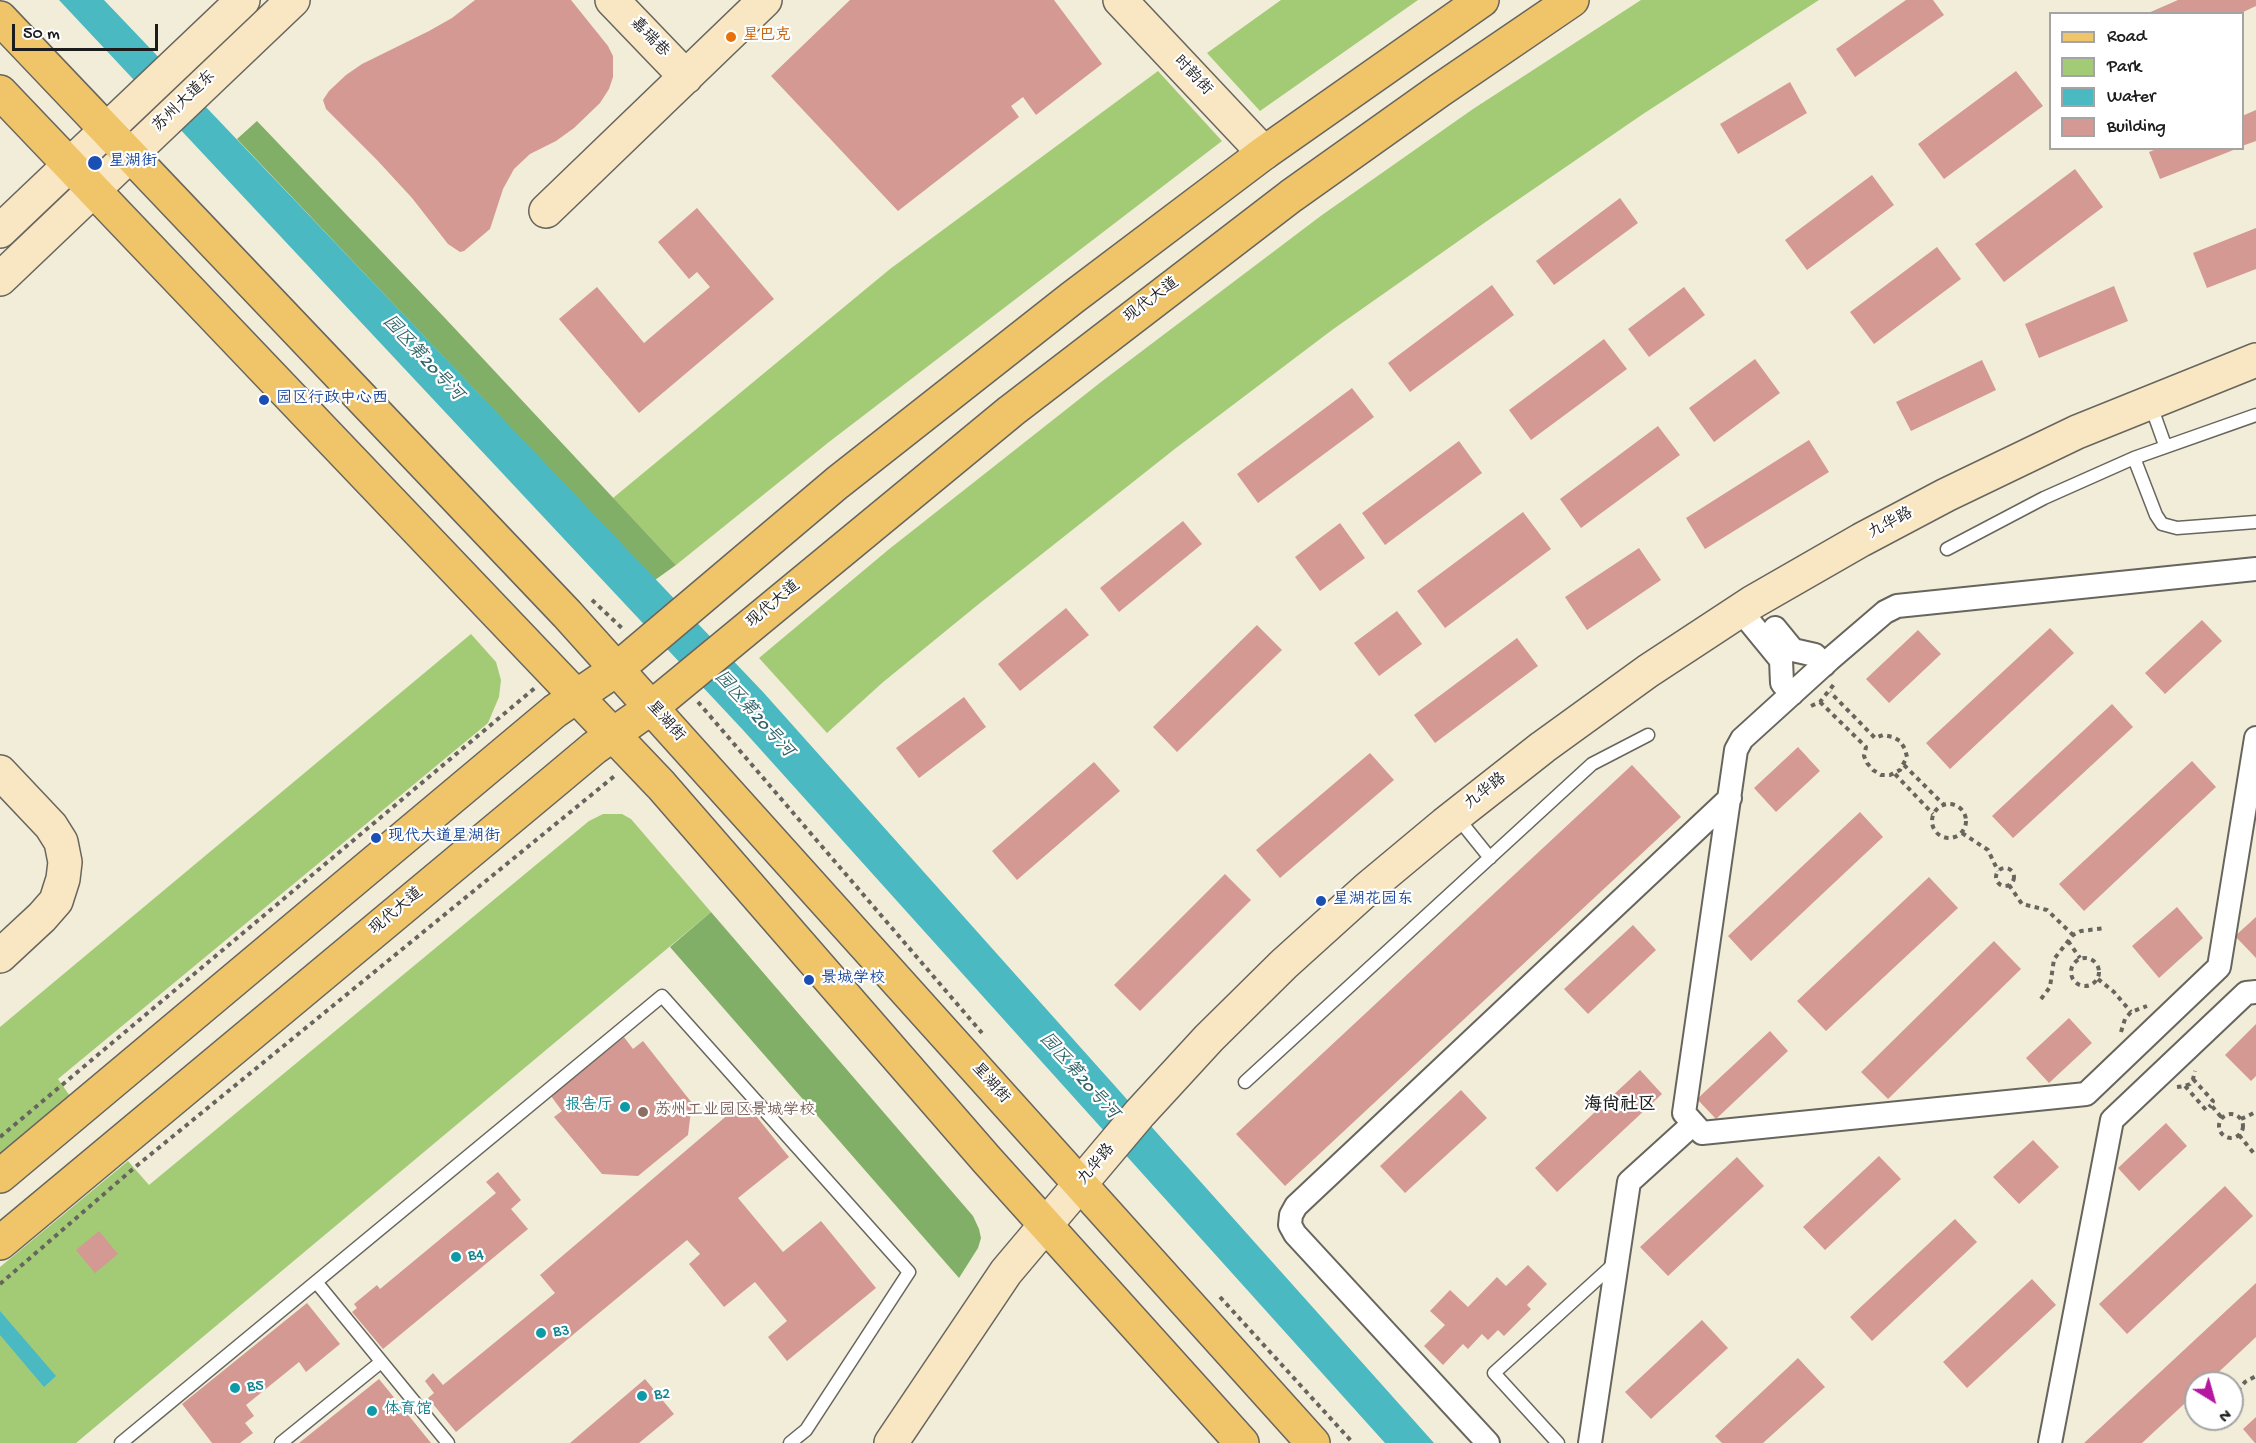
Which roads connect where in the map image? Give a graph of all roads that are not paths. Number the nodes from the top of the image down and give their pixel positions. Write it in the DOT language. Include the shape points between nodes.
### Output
graph roads {
  1 [pos="243,0"];
  2 [pos="293,0"];
  3 [pos="612,0"];
  4 [pos="765,0"];
  5 [pos="1120,0"];
  6 [pos="1482,0"];
  7 [pos="1572,0"];
  8 [pos="0,18"];
  9 [pos="686,76"];
  10 [pos="0,92"];
  11 [pos="106,130"];
  12 [pos="1264,153"];
  13 [pos="129,155"];
  14 [pos="68,165"];
  15 [pos="92,190"];
  16 [pos="546,211"];
  17 [pos="0,231"];
  18 [pos="0,279"];
  19 [pos="2256,360"];
  20 [pos="2150,402"];
  21 [pos="2256,415"];
  22 [pos="2165,445"];
  23 [pos="2134,458"];
  24 [pos="2256,522"];
  25 [pos="1947,549"];
  26 [pos="2256,569"];
  27 [pos="1747,606"];
  28 [pos="1824,665"];
  29 [pos="617,669"];
  30 [pos="549,690"];
  31 [pos="1792,694"];
  32 [pos="662,718"];
  33 [pos="1648,735"];
  34 [pos="2256,738"];
  35 [pos="603,741"];
  36 [pos="0,772"];
  37 [pos="1730,798"];
  38 [pos="1456,816"];
  39 [pos="1490,858"];
  40 [pos="0,956"];
  41 [pos="2219,967"];
  42 [pos="2251,992"];
  43 [pos="1245,1082"];
  44 [pos="2086,1094"];
  45 [pos="2112,1120"];
  46 [pos="1693,1124"];
  47 [pos="0,1176"];
  48 [pos="1080,1185"];
  49 [pos="1045,1226"];
  50 [pos="0,1243"];
  51 [pos="1617,1262"];
  52 [pos="316,1283"];
  53 [pos="381,1362"];
  54 [pos="121,1443"];
  55 [pos="281,1443"];
  56 [pos="448,1443"];
  57 [pos="790,1443"];
  58 [pos="891,1443"];
  59 [pos="1242,1443"];
  60 [pos="1313,1443"];
  61 [pos="1488,1443"];
  62 [pos="1558,1443"];
  63 [pos="1590,1443"];
  64 [pos="2050,1443"];
  1 -- 11 [label="street, 苏州大道东"];
  2 -- 13 [label="street, 苏州大道东"];
  3 -- 9 [label="street, 嘉瑞巷"];
  4 -- 9 [label="street"];
  5 -- 12 [label="street, 时韵街"];
  6 -- 12 [label="main road"];
  7 -- 32 [label="main road, 现代大道" via="1440,90 1175,283 934,473 727,644 693,691"];
  8 -- 11 [label="main road, 星湖街"];
  9 -- 16 [label="street"];
  10 -- 14 [label="main road"];
  11 -- 13 [label="main road, 星湖街"];
  11 -- 14 [label="street, 苏州大道东"];
  12 -- 29 [label="main road" via="837,483"];
  13 -- 15 [label="street, 苏州大道东"];
  13 -- 29 [label="main road, 星湖街" via="604,632"];
  14 -- 15 [label="main road"];
  14 -- 17 [label="street, 苏州大道东"];
  15 -- 18 [label="street, 苏州大道东"];
  15 -- 30 [label="main road"];
  19 -- 20 [label="street, 九华路"];
  20 -- 22 [label="lane"];
  20 -- 27 [label="street, 九华路" via="1946,495"];
  21 -- 22 [label="lane"];
  22 -- 23 [label="lane"];
  23 -- 24 [label="lane" via="2162,524 2177,528"];
  23 -- 25 [label="lane" via="2044,498"];
  26 -- 28 [label="street" via="1897,606"];
  27 -- 28 [label="street" via="1793,650 1815,655"];
  27 -- 31 [label="street" via="1781,660 1782,683"];
  27 -- 38 [label="street, 九华路" via="1638,678"];
  28 -- 31 [label="street"];
  29 -- 30 [label="main road"];
  29 -- 32 [label="main road, 星湖街"];
  30 -- 35 [label="main road"];
  30 -- 47 [label="main road"];
  31 -- 37 [label="street" via="1738,744"];
  32 -- 35 [label="main road, 现代大道"];
  32 -- 48 [label="main road, 星湖街"];
  33 -- 39 [label="lane" via="1592,764"];
  34 -- 41 [label="street"];
  35 -- 49 [label="main road" via="661,785"];
  35 -- 50 [label="main road, 现代大道"];
  36 -- 40 [label="street" via="51,826 61,842 64,862 56,901"];
  37 -- 46 [label="street" via="1684,1113"];
  37 -- 61 [label="street" via="1296,1206 1291,1215 1290,1225 1295,1234"];
  38 -- 39 [label="lane"];
  38 -- 48 [label="street, 九华路" via="1284,964 1209,1038"];
  39 -- 43 [label="lane"];
  41 -- 42 [label="street"];
  41 -- 44 [label="street"];
  42 -- 45 [label="street"];
  44 -- 45 [label="street"];
  44 -- 46 [label="street" via="1702,1133"];
  45 -- 64 [label="street"];
  46 -- 51 [label="street" via="1629,1182"];
  48 -- 49 [label="street, 九华路"];
  48 -- 60 [label="main road, 星湖街"];
  49 -- 58 [label="street, 九华路" via="1006,1272"];
  49 -- 59 [label="main road"];
  51 -- 62 [label="lane" via="1494,1373"];
  51 -- 63 [label="street"];
  52 -- 53 [label="lane"];
  52 -- 54 [label="lane"];
  52 -- 57 [label="lane" via="662,996 909,1272 806,1430"];
  53 -- 55 [label="lane"];
  53 -- 56 [label="lane"];
}
